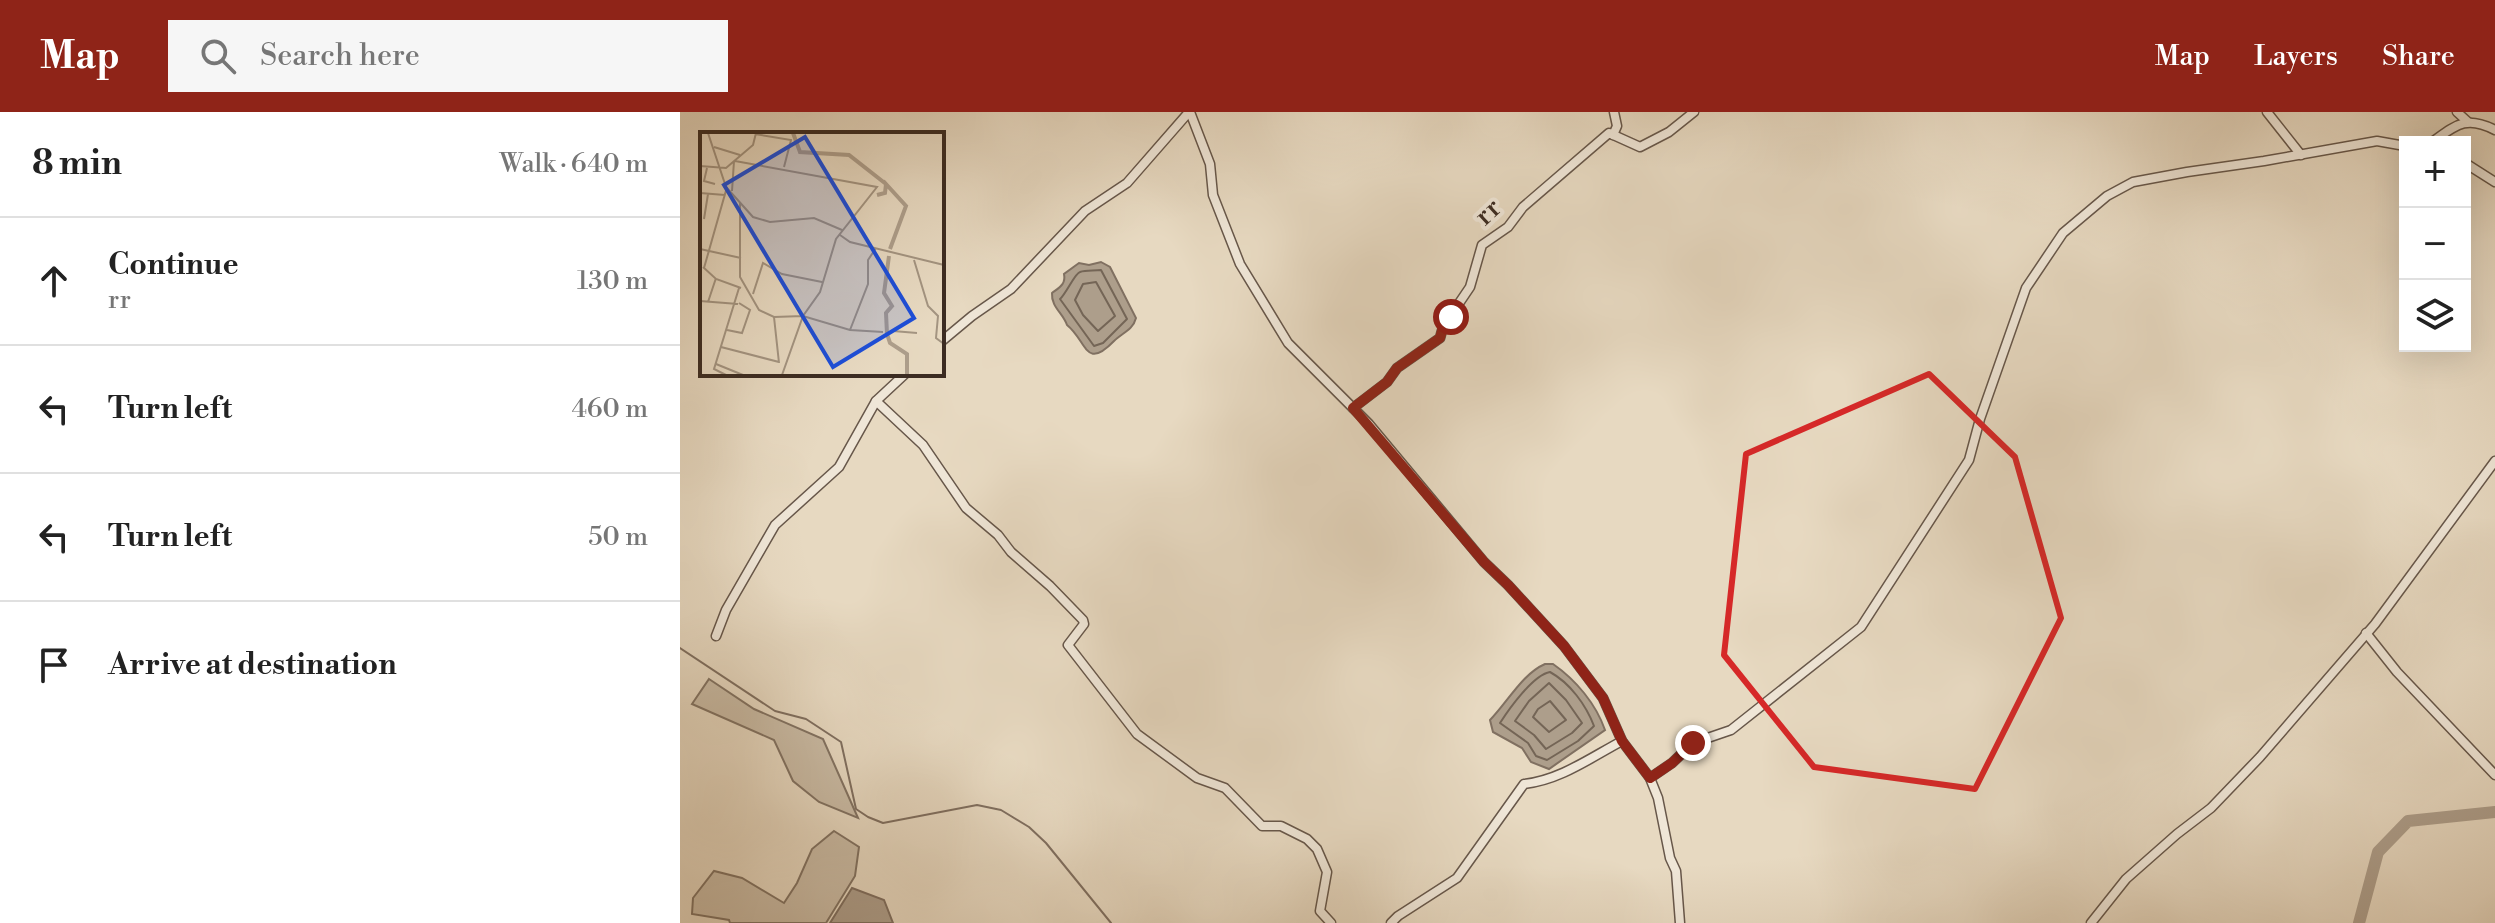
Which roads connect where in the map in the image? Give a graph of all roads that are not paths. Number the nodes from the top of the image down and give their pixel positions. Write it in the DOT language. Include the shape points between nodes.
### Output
graph roads {
  1 [pos="1190,112"];
  2 [pos="1614,112"];
  3 [pos="1694,112"];
  4 [pos="2267,112"];
  5 [pos="2457,112"];
  6 [pos="2468,122"];
  7 [pos="2495,130"];
  8 [pos="1613,135"];
  9 [pos="2440,136"];
  10 [pos="2399,145"];
  11 [pos="2301,155"];
  12 [pos="2471,166"];
  13 [pos="2494,179"];
  14 [pos="944,339"];
  15 [pos="903,376"];
  16 [pos="876,401"];
  17 [pos="1353,408"];
  18 [pos="2495,461"];
  19 [pos="2366,633"];
  20 [pos="716,636"];
  21 [pos="1622,741"];
  22 [pos="2495,775"];
  23 [pos="1650,778"];
  24 [pos="1331,923"];
  25 [pos="1391,923"];
  26 [pos="1680,923"];
  27 [pos="2091,923"];
  1 -- 14 [label="street" via="1127,183 1085,211 1011,289"];
  1 -- 17 [label="street" via="1210,164 1213,195 1250,284 1288,343"];
  2 -- 8 [label="street"];
  3 -- 8 [label="street" via="1640,147"];
  4 -- 11 [label="street"];
  5 -- 6 [label="street"];
  6 -- 7 [label="street"];
  6 -- 9 [label="street"];
  8 -- 17 [label="street, rr" via="1603,137 1482,245 1470,287 1440,338"];
  10 -- 11 [label="street" via="2377,141"];
  11 -- 23 [label="street" via="2133,182 2063,233 2026,288 1969,460 1861,627 1731,730 1693,743"];
  12 -- 13 [label="street"];
  15 -- 16 [label="street"];
  16 -- 20 [label="street" via="839,467 775,525"];
  16 -- 24 [label="street" via="923,445 966,508 1083,620 1068,645 1137,734 1197,778 1225,788 1262,826 1281,826 1313,844 1327,872 1320,911"];
  17 -- 21 [label="street" via="1484,562 1564,646 1603,698"];
  18 -- 19 [label="street"];
  19 -- 22 [label="street"];
  19 -- 27 [label="street" via="2260,757 2211,808 2126,879"];
  21 -- 23 [label="street"];
  21 -- 25 [label="street" via="1563,774 1524,784 1457,878"];
  23 -- 26 [label="street" via="1676,871"];
}
